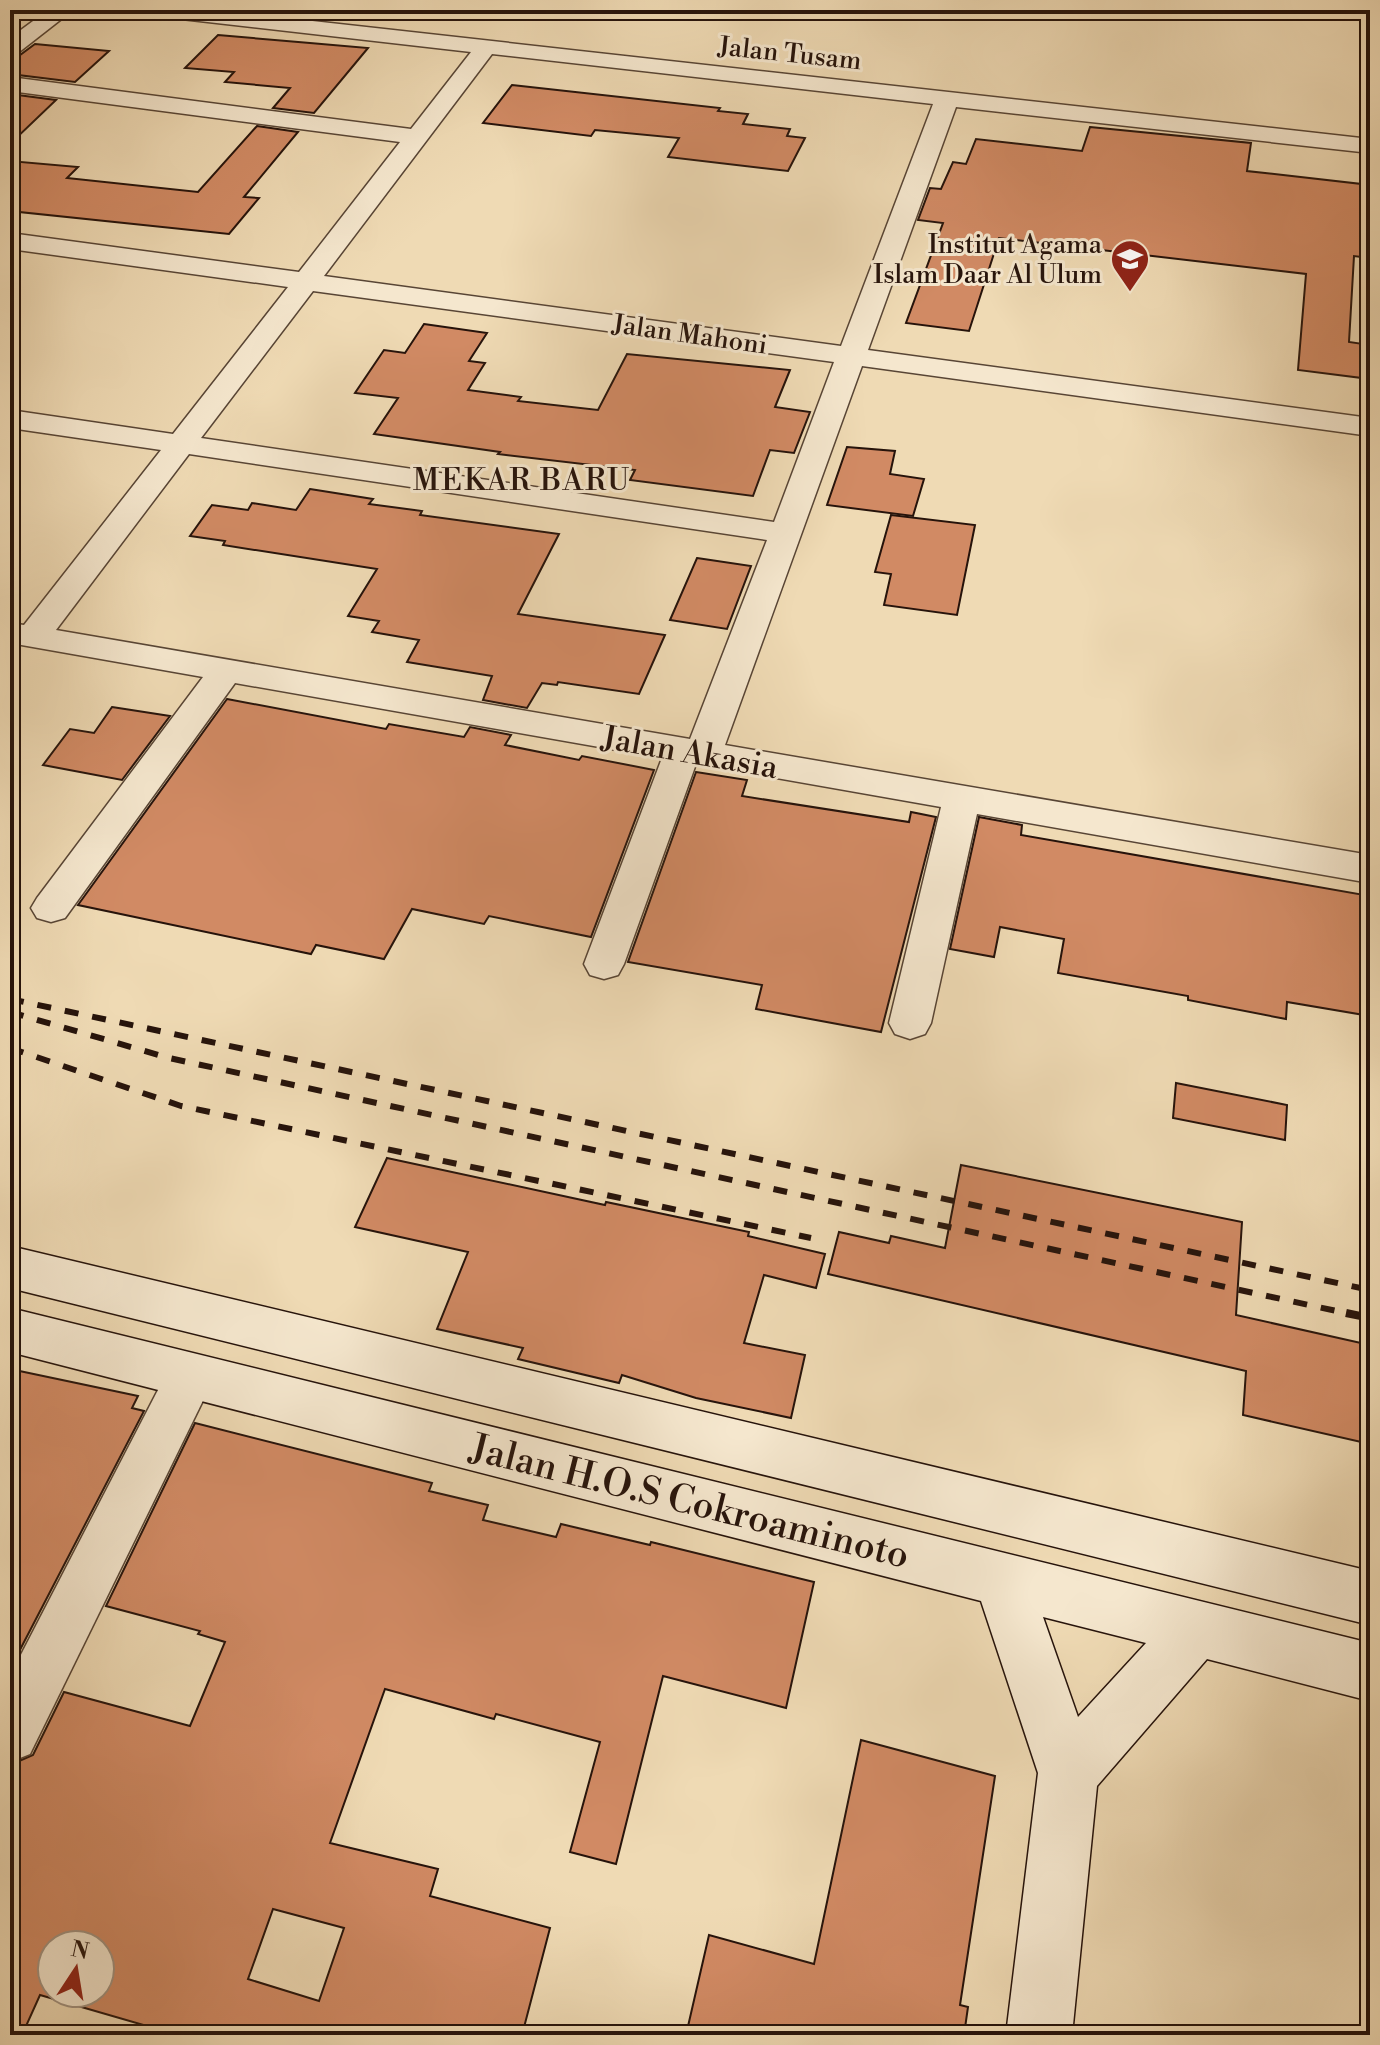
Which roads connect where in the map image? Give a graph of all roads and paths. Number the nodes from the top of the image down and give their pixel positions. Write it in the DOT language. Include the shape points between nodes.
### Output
graph roads {
  1 [pos="62,10"];
  2 [pos="155,10"];
  3 [pos="486,47"];
  4 [pos="10,48"];
  5 [pos="10,84"];
  6 [pos="947,98"];
  7 [pos="417,137"];
  8 [pos="1370,146"];
  9 [pos="10,241"];
  10 [pos="307,282"];
  11 [pos="851,356"];
  12 [pos="10,419"];
  13 [pos="1370,427"];
  14 [pos="182,444"];
  15 [pos="786,533"];
  16 [pos="22,635"];
  17 [pos="226,671"];
  18 [pos="693,752"];
  19 [pos="962,798"];
  20 [pos="1370,869"];
  21 [pos="51,908"];
  22 [pos="604,964"];
  23 [pos="910,1023"];
  24 [pos="10,1267"];
  25 [pos="10,1330"];
  26 [pos="190,1376"];
  27 [pos="1002,1579"];
  28 [pos="1370,1598"];
  29 [pos="1197,1628"];
  30 [pos="1370,1672"];
  31 [pos="10,1734"];
  32 [pos="1068,1773"];
  33 [pos="1039,2035"];
  1 -- 4 [label="street"];
  2 -- 3 [label="street, Jalan Tusam"];
  3 -- 6 [label="street, Jalan Tusam"];
  3 -- 7 [label="street"];
  5 -- 7 [label="street"];
  6 -- 8 [label="street, Jalan Tusam"];
  6 -- 11 [label="street"];
  7 -- 10 [label="street"];
  9 -- 10 [label="street, Jalan Mahoni"];
  10 -- 11 [label="street, Jalan Mahoni"];
  10 -- 14 [label="street"];
  11 -- 13 [label="street, Jalan Mahoni"];
  11 -- 15 [label="street"];
  12 -- 14 [label="street"];
  14 -- 15 [label="street"];
  14 -- 16 [label="street"];
  15 -- 18 [label="street"];
  16 -- 17 [label="street, Jalan Akasia"];
  17 -- 18 [label="street, Jalan Akasia"];
  17 -- 21 [label="street"];
  18 -- 19 [label="street, Jalan Akasia"];
  18 -- 22 [label="street"];
  19 -- 20 [label="street, Jalan Akasia"];
  19 -- 23 [label="street"];
  24 -- 28 [label="main road, Jalan H.O.S Cokroaminoto"];
  25 -- 26 [label="main road, Jalan H.O.S Cokroaminoto"];
  26 -- 27 [label="main road, Jalan H.O.S Cokroaminoto"];
  26 -- 31 [label="street"];
  27 -- 29 [label="main road, Jalan H.O.S Cokroaminoto"];
  27 -- 32 [label="main road"];
  29 -- 30 [label="main road, Jalan H.O.S Cokroaminoto"];
  29 -- 32 [label="main road"];
  32 -- 33 [label="main road"];
}
